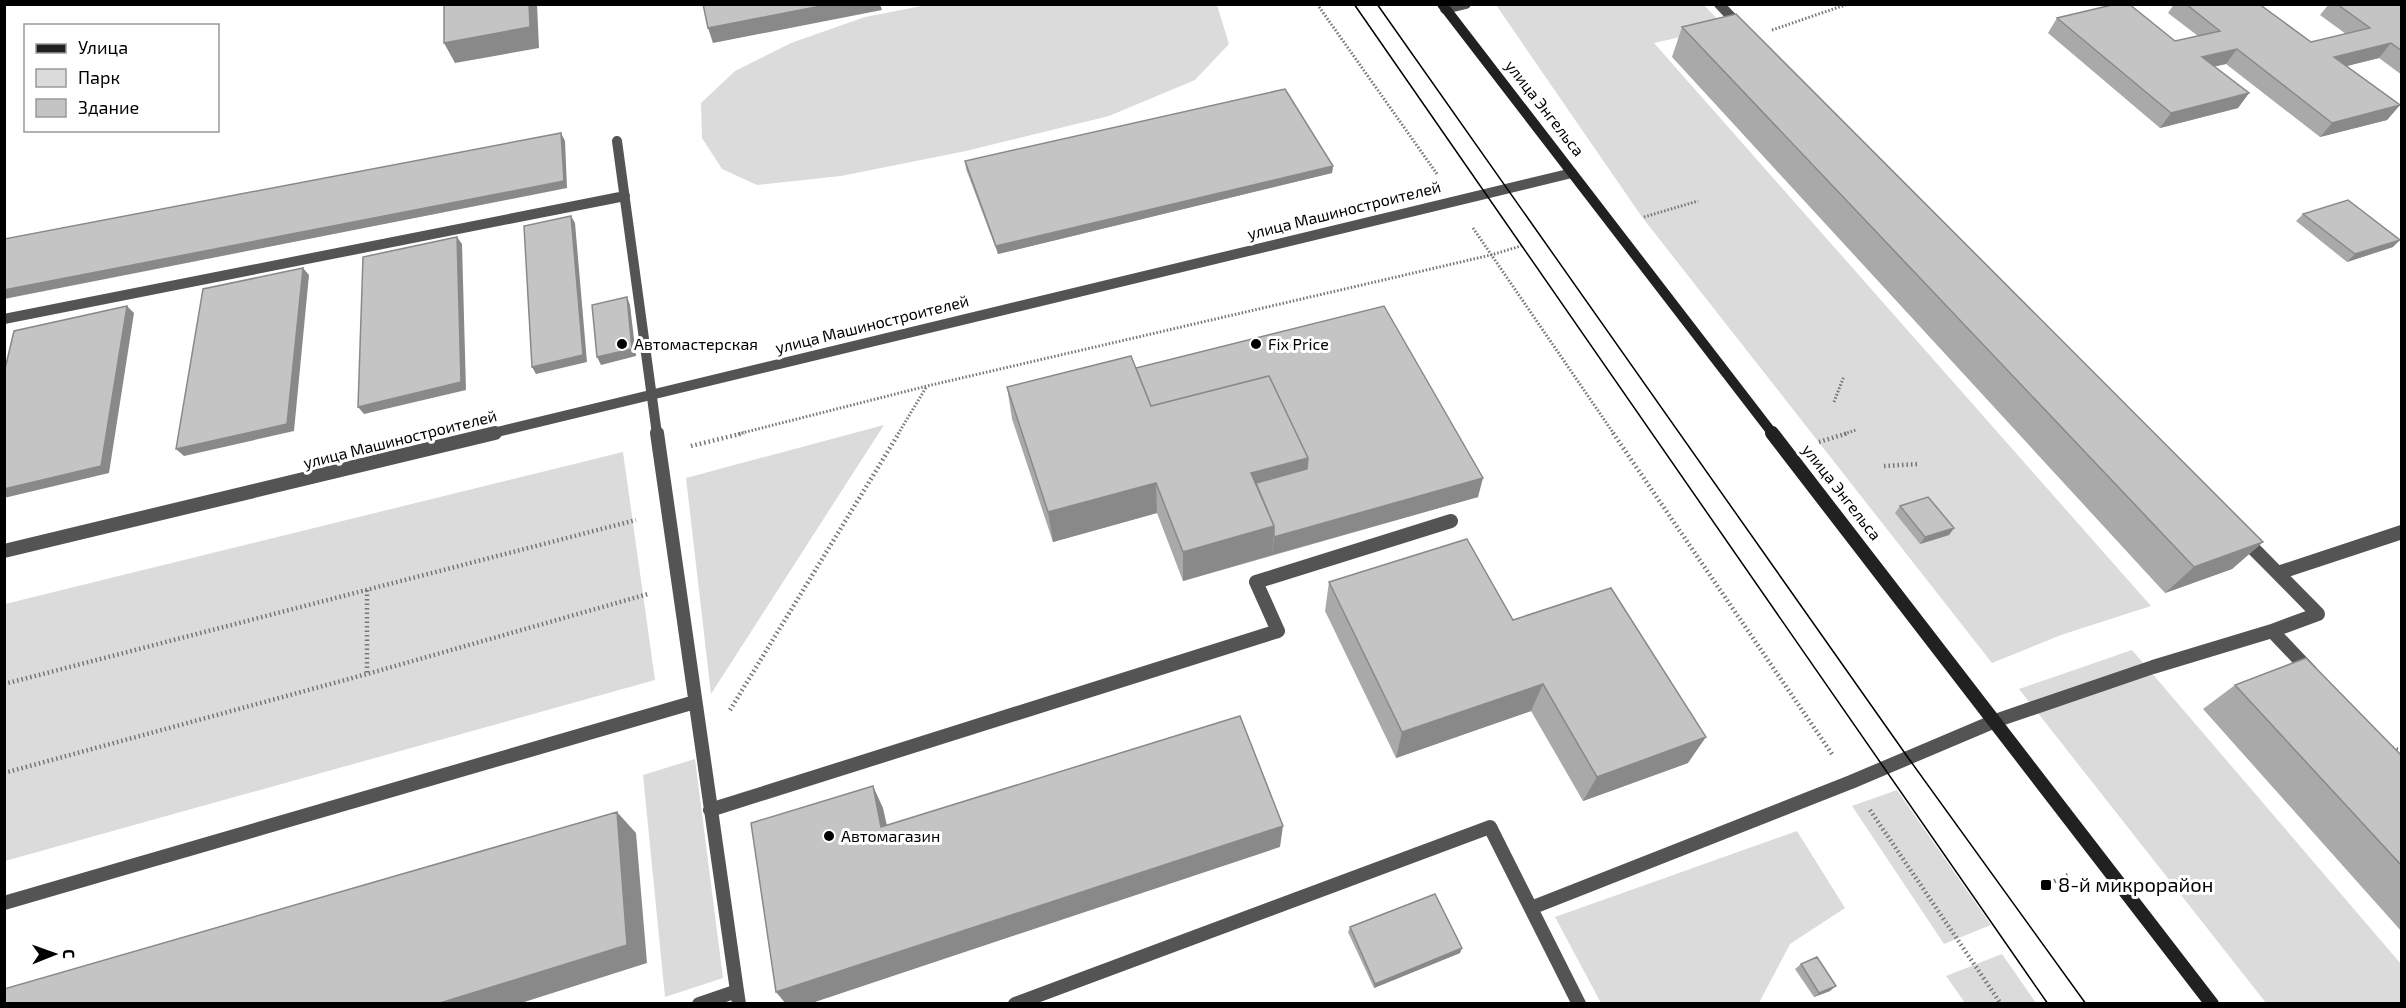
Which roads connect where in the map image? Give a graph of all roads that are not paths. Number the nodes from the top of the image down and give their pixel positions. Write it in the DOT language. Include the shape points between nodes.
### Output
graph roads {
  1 [pos="1466,4"];
  2 [pos="1719,4"];
  3 [pos="1444,7"];
  4 [pos="1751,37"];
  5 [pos="617,141"];
  6 [pos="1572,172"];
  7 [pos="625,196"];
  8 [pos="4,318"];
  9 [pos="653,394"];
  10 [pos="1451,521"];
  11 [pos="2236,530"];
  12 [pos="2402,532"];
  13 [pos="4,551"];
  14 [pos="2278,573"];
  15 [pos="2272,631"];
  16 [pos="2319,680"];
  17 [pos="695,702"];
  18 [pos="1995,721"];
  19 [pos="710,810"];
  20 [pos="4,903"];
  21 [pos="1531,908"];
  22 [pos="738,997"];
  23 [pos="699,1004"];
  24 [pos="1015,1004"];
  25 [pos="1579,1004"];
  26 [pos="2212,1004"];
  1 -- 3 [label="street"];
  2 -- 4 [label="street"];
  3 -- 6 [label="main road, улица Энгельса"];
  5 -- 7 [label="street"];
  6 -- 9 [label="street, улица Машиностроителей"];
  6 -- 18 [label="main road, улица Энгельса"];
  7 -- 8 [label="street"];
  7 -- 9 [label="street"];
  9 -- 13 [label="street, улица Машиностроителей"];
  9 -- 17 [label="street"];
  10 -- 19 [label="street" via="1256,582 1278,631"];
  11 -- 14 [label="street"];
  12 -- 14 [label="street"];
  14 -- 15 [label="street" via="2318,614"];
  15 -- 16 [label="street"];
  15 -- 18 [label="street"];
  17 -- 19 [label="street"];
  17 -- 20 [label="street"];
  18 -- 21 [label="street"];
  18 -- 26 [label="main road, улица Энгельса"];
  19 -- 22 [label="street"];
  21 -- 24 [label="street" via="1490,827"];
  21 -- 25 [label="street"];
  22 -- 23 [label="street"];
}
